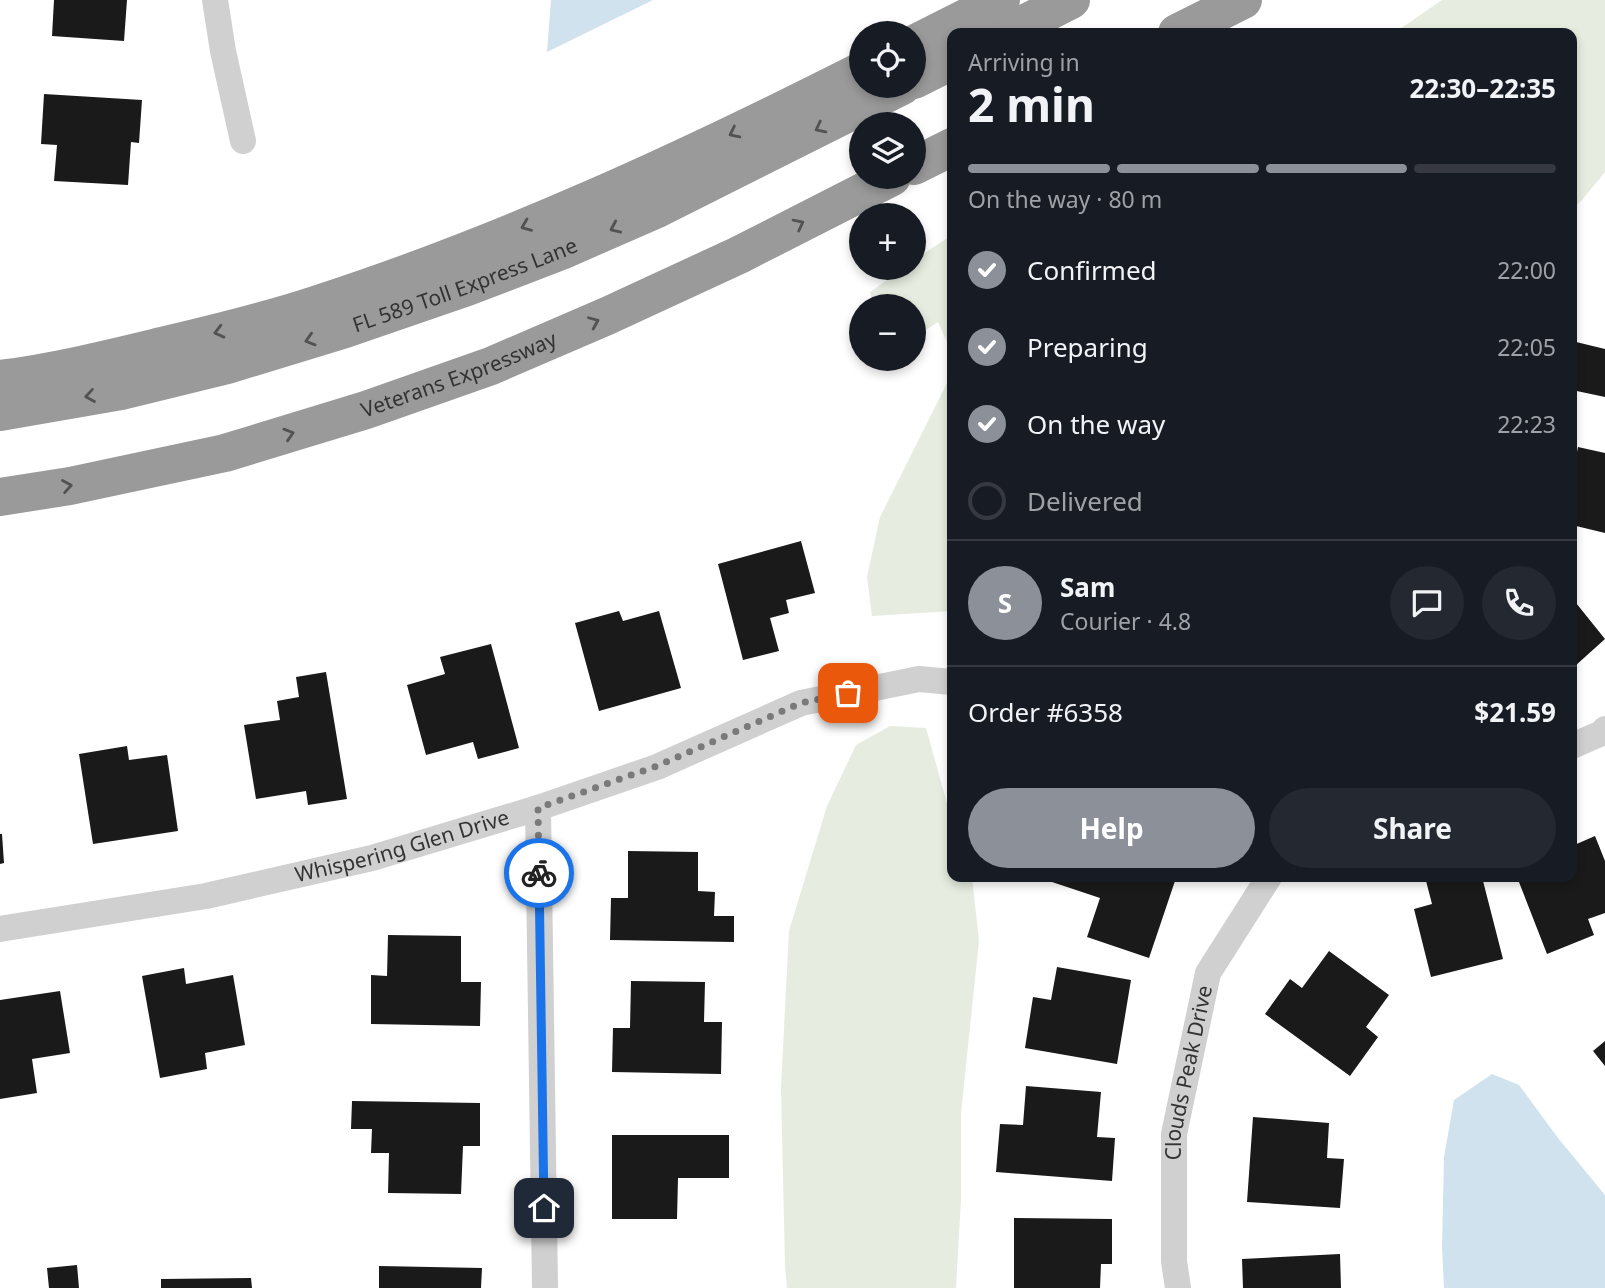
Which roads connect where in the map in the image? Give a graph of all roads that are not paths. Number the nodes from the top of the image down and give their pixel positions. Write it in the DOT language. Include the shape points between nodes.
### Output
graph roads {
  1 [pos="215,0"];
  2 [pos="1001,0"];
  3 [pos="1071,0"];
  4 [pos="1243,0"];
  5 [pos="1016,28"];
  6 [pos="1187,28"];
  7 [pos="926,38"];
  8 [pos="947,64"];
  9 [pos="926,74"];
  10 [pos="849,77"];
  11 [pos="878,98"];
  12 [pos="243,141"];
  13 [pos="947,150"];
  14 [pos="926,160"];
  15 [pos="868,189"];
  16 [pos="0,379"];
  17 [pos="0,412"];
  18 [pos="0,497"];
  19 [pos="947,682"];
  20 [pos="1605,729"];
  21 [pos="1577,745"];
  22 [pos="538,808"];
  23 [pos="1265,882"];
  24 [pos="0,929"];
  25 [pos="545,1288"];
  26 [pos="1178,1288"];
  1 -- 12 [label="street"];
  2 -- 7 [label="highway"];
  3 -- 5 [label="highway"];
  4 -- 6 [label="highway"];
  8 -- 9 [label="highway"];
  10 -- 16 [label="highway, one-way" via="625,185 432,264 314,306 219,332"];
  11 -- 17 [label="highway, FL 589 Toll Express Lane, one-way" via="657,209 467,287 227,365 121,391"];
  13 -- 14 [label="highway"];
  18 -- 15 [label="highway, Veterans Expressway, one-way" via="225,453 491,366 739,255"];
  19 -- 22 [label="street, Whispering Glen Drive" via="919,679 801,703 657,766"];
  20 -- 21 [label="street"];
  22 -- 24 [label="street, Whispering Glen Drive" via="372,858 232,890"];
  22 -- 25 [label="street"];
  23 -- 26 [label="street, Clouds Peak Drive" via="1208,974 1174,1134"];
}
